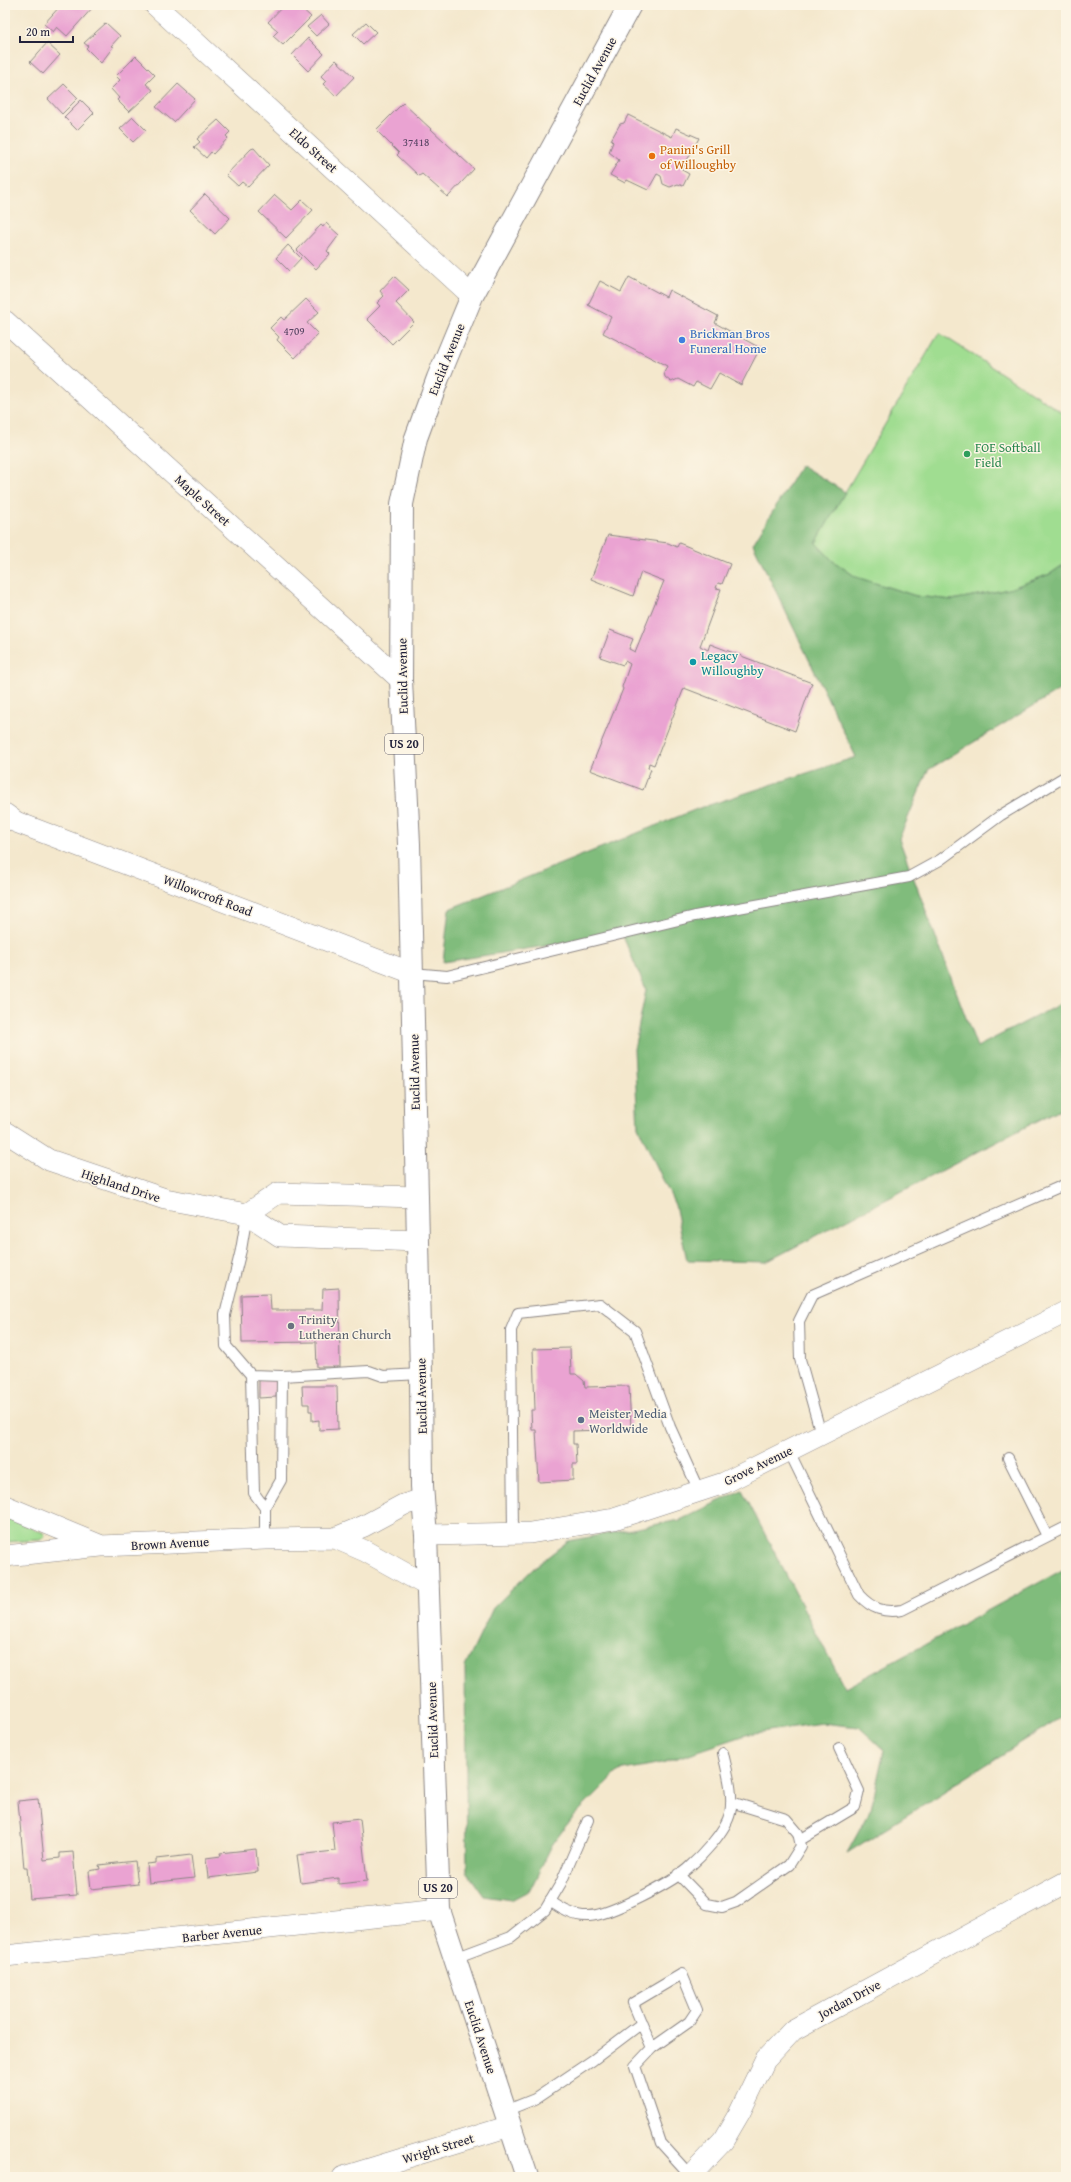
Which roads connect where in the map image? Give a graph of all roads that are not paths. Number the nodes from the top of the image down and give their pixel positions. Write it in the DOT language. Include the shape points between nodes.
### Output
graph roads {
  1 [pos="155,5"];
  2 [pos="630,5"];
  3 [pos="472,296"];
  4 [pos="5,321"];
  5 [pos="401,680"];
  6 [pos="1066,776"];
  7 [pos="5,814"];
  8 [pos="412,972"];
  9 [pos="5,1132"];
  10 [pos="1066,1184"];
  11 [pos="417,1197"];
  12 [pos="247,1214"];
  13 [pos="418,1240"];
  14 [pos="1066,1312"];
  15 [pos="421,1374"];
  16 [pos="251,1375"];
  17 [pos="282,1376"];
  18 [pos="821,1434"];
  19 [pos="789,1451"];
  20 [pos="1008,1458"];
  21 [pos="699,1491"];
  22 [pos="423,1499"];
  23 [pos="5,1506"];
  24 [pos="265,1508"];
  25 [pos="1066,1527"];
  26 [pos="513,1534"];
  27 [pos="426,1535"];
  28 [pos="1047,1536"];
  29 [pos="334,1538"];
  30 [pos="265,1539"];
  31 [pos="101,1546"];
  32 [pos="5,1556"];
  33 [pos="428,1586"];
  34 [pos="839,1748"];
  35 [pos="723,1753"];
  36 [pos="731,1802"];
  37 [pos="588,1820"];
  38 [pos="800,1840"];
  39 [pos="678,1874"];
  40 [pos="1066,1882"];
  41 [pos="550,1901"];
  42 [pos="439,1910"];
  43 [pos="5,1956"];
  44 [pos="455,1958"];
  45 [pos="642,2023"];
  46 [pos="652,2048"];
  47 [pos="508,2119"];
  48 [pos="690,2176"];
  49 [pos="343,2177"];
  50 [pos="527,2177"];
  1 -- 3 [label="street, Eldo Street"];
  2 -- 3 [label="main road, Euclid Avenue / US 20"];
  3 -- 5 [label="main road, Euclid Avenue / US 20" via="416,438 402,504"];
  4 -- 5 [label="street, Maple Street"];
  5 -- 8 [label="main road, Euclid Avenue / US 20"];
  6 -- 8 [label="lane" via="1001,815 940,860 909,877 695,916 447,976"];
  7 -- 8 [label="street, Willowcroft Road" via="16,822"];
  8 -- 11 [label="main road, Euclid Avenue / US 20"];
  9 -- 12 [label="street, Highland Drive" via="49,1160 94,1176 164,1199"];
  10 -- 18 [label="lane" via="812,1295 799,1321 800,1359"];
  11 -- 12 [label="street" via="278,1194"];
  11 -- 13 [label="main road, Euclid Avenue / US 20"];
  12 -- 13 [label="street, Highland Drive" via="280,1236"];
  12 -- 16 [label="lane" via="225,1315 226,1346"];
  13 -- 15 [label="main road, Euclid Avenue / US 20"];
  14 -- 18 [label="street, Grove Avenue"];
  15 -- 17 [label="lane" via="384,1376 369,1371"];
  15 -- 22 [label="main road, Euclid Avenue / US 20"];
  16 -- 17 [label="lane"];
  16 -- 24 [label="lane" via="254,1494"];
  17 -- 24 [label="lane" via="281,1480"];
  18 -- 19 [label="street, Grove Avenue"];
  19 -- 21 [label="street, Grove Avenue" via="724,1483"];
  19 -- 28 [label="lane" via="859,1595 866,1603 877,1609 888,1612 902,1610"];
  20 -- 28 [label="lane"];
  21 -- 26 [label="street, Grove Avenue" via="614,1519"];
  21 -- 26 [label="lane" via="670,1428 635,1331 600,1304 518,1313 511,1330"];
  22 -- 27 [label="main road, Euclid Avenue / US 20"];
  22 -- 29 [label="street, Brown Avenue" via="403,1505 364,1526"];
  23 -- 31 [label="street"];
  24 -- 30 [label="lane"];
  25 -- 28 [label="lane"];
  26 -- 27 [label="street, Grove Avenue"];
  27 -- 33 [label="main road, Euclid Avenue / US 20"];
  29 -- 30 [label="street, Brown Avenue"];
  29 -- 33 [label="street, Brown Avenue" via="365,1551"];
  30 -- 31 [label="street, Brown Avenue"];
  31 -- 32 [label="street, Brown Avenue"];
  33 -- 42 [label="main road, Euclid Avenue / US 20"];
  34 -- 38 [label="lane" via="859,1791 858,1800 855,1807"];
  35 -- 36 [label="lane"];
  36 -- 38 [label="lane" via="786,1819 798,1833"];
  36 -- 39 [label="lane" via="730,1815 718,1836 687,1869"];
  37 -- 41 [label="lane" via="561,1883"];
  38 -- 39 [label="lane" via="801,1846 789,1865 736,1902 722,1906 707,1904"];
  39 -- 41 [label="lane" via="617,1909 589,1916 563,1911"];
  40 -- 48 [label="street, Jordan Drive" via="793,2030 765,2060 723,2141"];
  41 -- 44 [label="lane" via="545,1910 511,1937"];
  42 -- 43 [label="street, Barber Avenue"];
  42 -- 44 [label="main road, Euclid Avenue / US 20"];
  44 -- 47 [label="main road, Euclid Avenue / US 20"];
  45 -- 46 [label="lane"];
  45 -- 46 [label="lane" via="633,2003 682,1974 697,2010 689,2022"];
  45 -- 47 [label="lane"];
  46 -- 48 [label="lane" via="635,2066 661,2143"];
  47 -- 49 [label="street, Wright Street"];
  47 -- 50 [label="main road, Euclid Avenue / US 20"];
}
